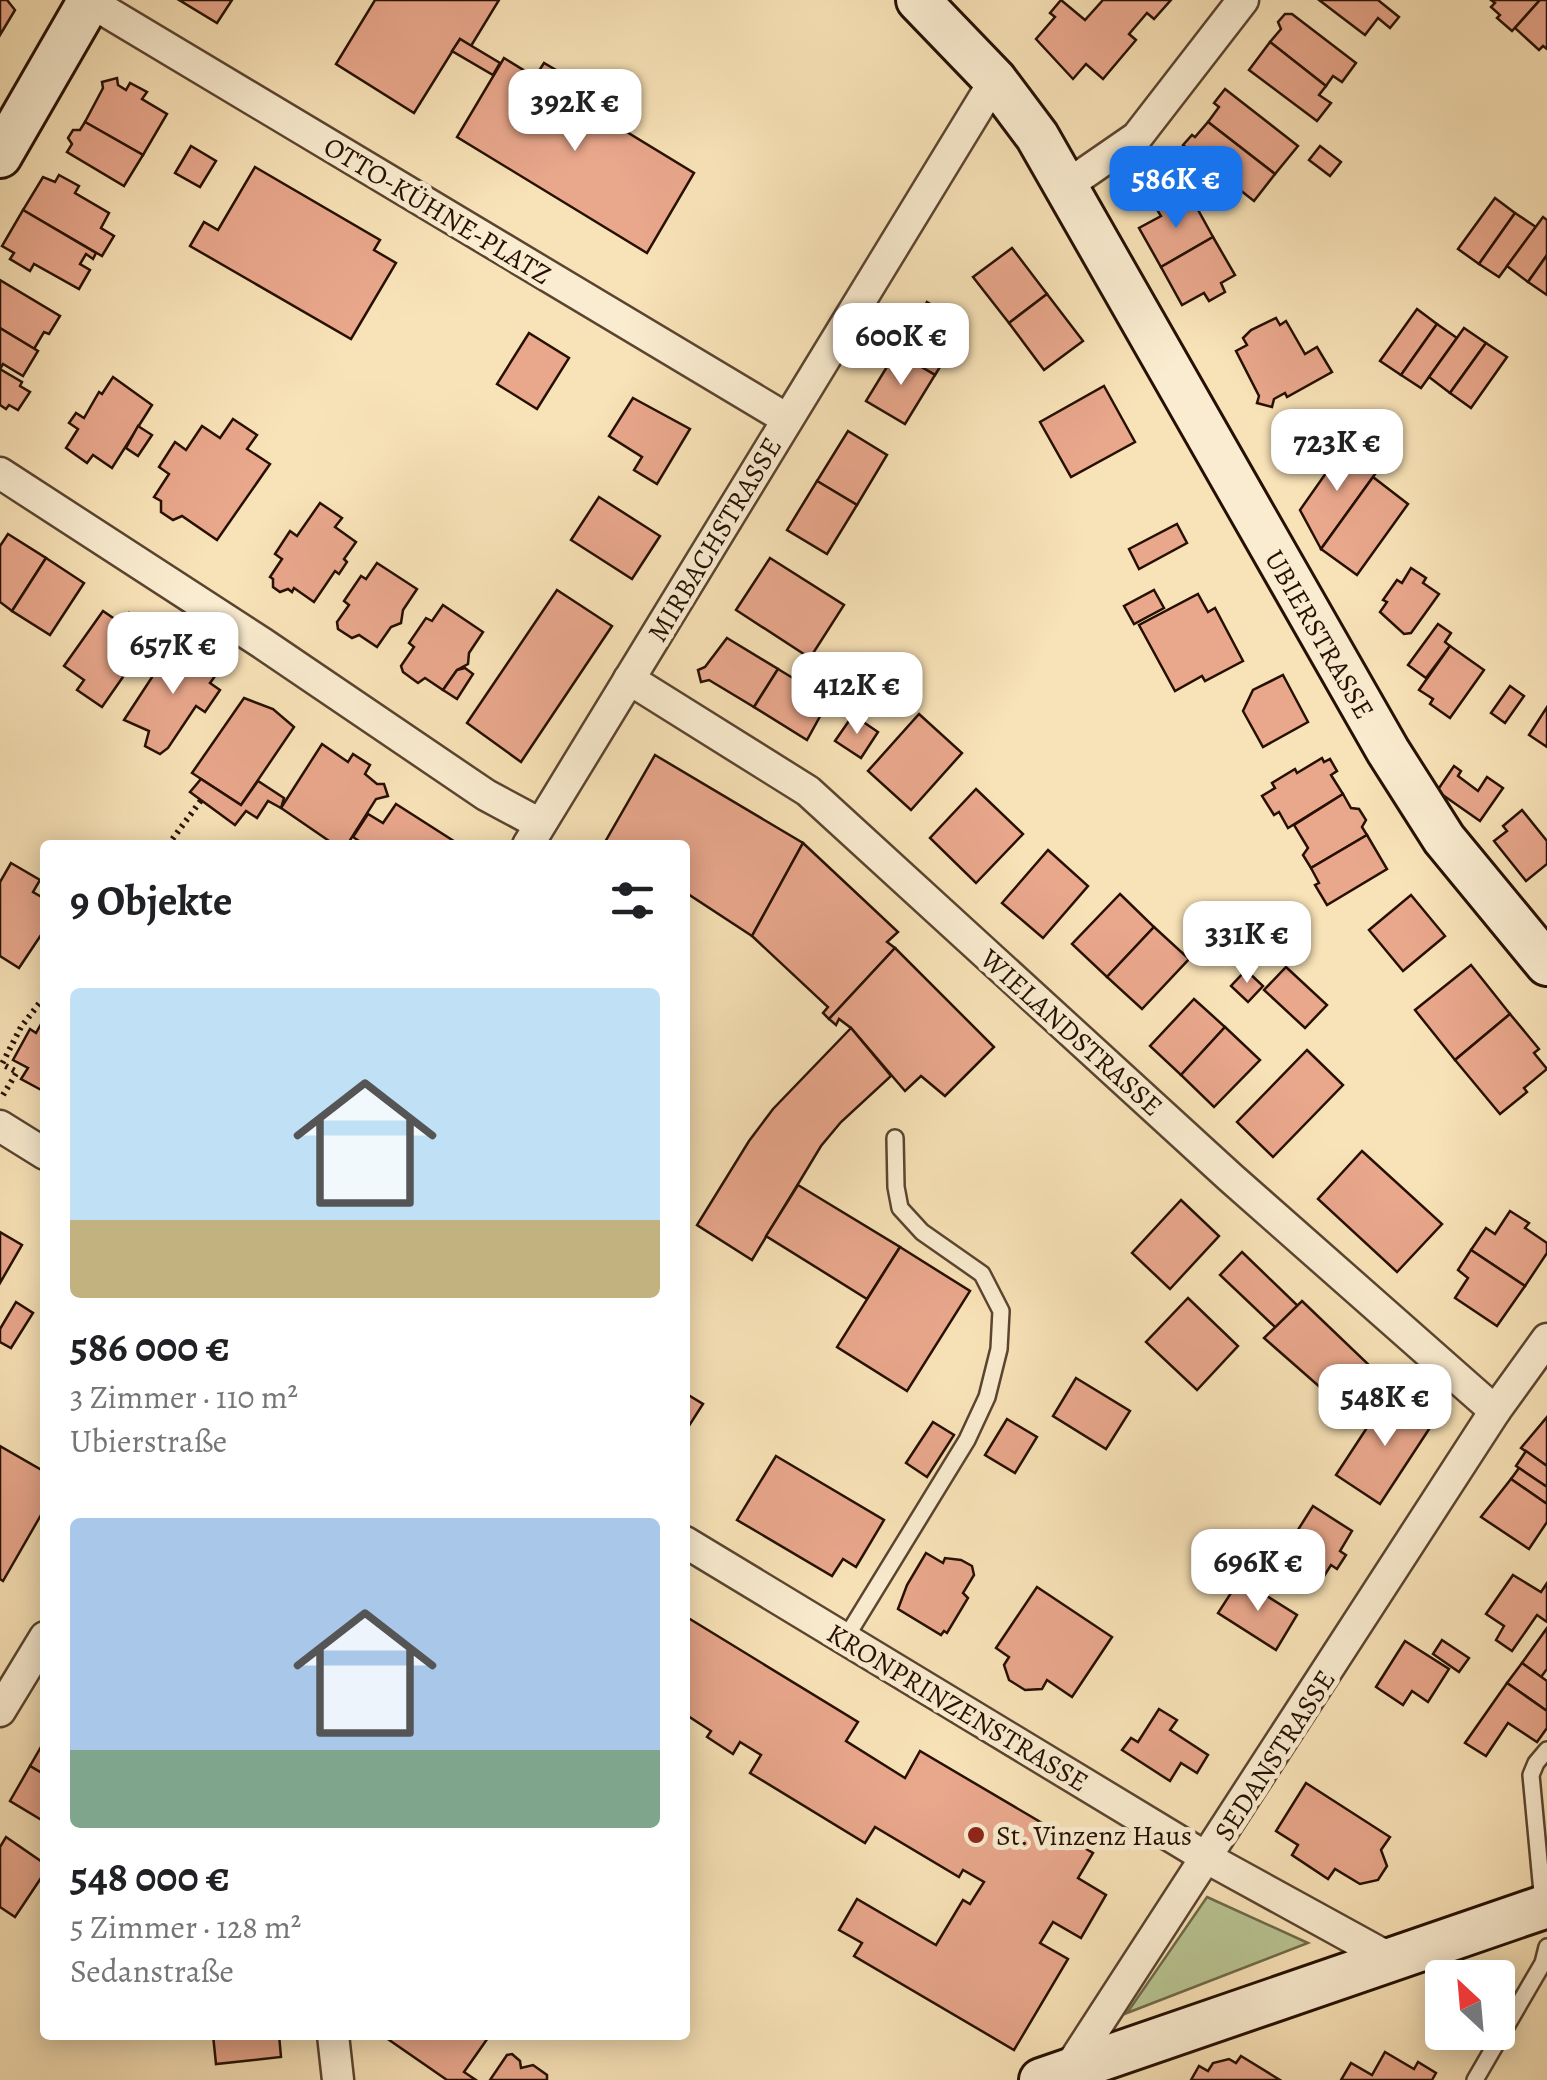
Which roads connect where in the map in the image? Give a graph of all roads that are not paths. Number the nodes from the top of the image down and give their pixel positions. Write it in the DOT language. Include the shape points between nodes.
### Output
graph roads {
  1 [pos="88,0"];
  2 [pos="918,0"];
  3 [pos="1244,0"];
  4 [pos="995,80"];
  5 [pos="0,156"];
  6 [pos="1066,186"];
  7 [pos="787,419"];
  8 [pos="0,474"];
  9 [pos="629,679"];
  10 [pos="534,835"];
  11 [pos="1547,964"];
  12 [pos="0,1126"];
  13 [pos="895,1138"];
  14 [pos="40,1151"];
  15 [pos="1547,1339"];
  16 [pos="1496,1412"];
  17 [pos="690,1545"];
  18 [pos="845,1639"];
  19 [pos="40,1645"];
  20 [pos="0,1711"];
  21 [pos="1547,1750"];
  22 [pos="1207,1858"];
  23 [pos="1546,1920"];
  24 [pos="1389,1958"];
  25 [pos="334,2040"];
  26 [pos="1055,2075"];
  27 [pos="338,2080"];
  28 [pos="1475,2080"];
  1 -- 5 [label="main road"];
  1 -- 7 [label="street, OTTO-KÜHNE-PLATZ"];
  2 -- 4 [label="main road"];
  3 -- 6 [label="street" via="1138,137"];
  4 -- 6 [label="main road, UBIERSTRASSE"];
  4 -- 7 [label="street, MIRBACHSTRASSE"];
  6 -- 11 [label="main road, UBIERSTRASSE" via="1388,751 1444,839"];
  7 -- 9 [label="street, MIRBACHSTRASSE"];
  8 -- 10 [label="street" via="486,795"];
  9 -- 10 [label="street, MIRBACHSTRASSE"];
  9 -- 16 [label="street, WIELANDSTRASSE" via="808,792"];
  12 -- 14 [label="street"];
  13 -- 18 [label="lane" via="900,1208 982,1274 1000,1312 998,1349 987,1397 967,1440"];
  15 -- 16 [label="street, SEDANSTRASSE"];
  16 -- 22 [label="street, SEDANSTRASSE"];
  17 -- 18 [label="street, KRONPRINZENSTRASSE"];
  18 -- 22 [label="street, KRONPRINZENSTRASSE"];
  19 -- 20 [label="street"];
  21 -- 23 [label="lane" via="1531,1775"];
  22 -- 24 [label="street, KRONPRINZENSTRASSE"];
  22 -- 26 [label="street, SEDANSTRASSE"];
  23 -- 24 [label="main road"];
  23 -- 28 [label="lane" via="1543,1963"];
  24 -- 26 [label="main road"];
  25 -- 27 [label="street"];
}
